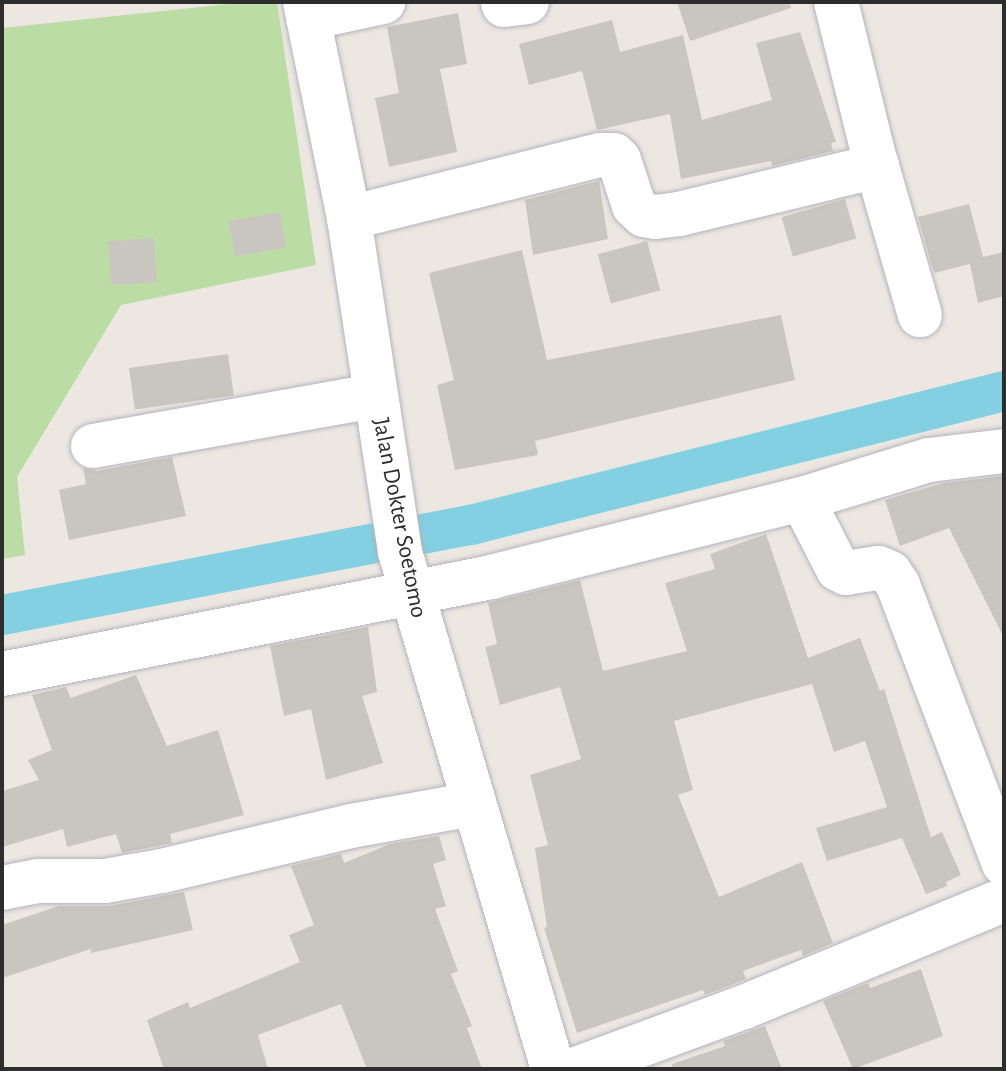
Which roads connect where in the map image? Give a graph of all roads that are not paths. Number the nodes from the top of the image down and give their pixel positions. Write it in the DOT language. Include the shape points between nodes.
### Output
graph roads {
  1 [pos="383,2"];
  2 [pos="503,2"];
  3 [pos="527,2"];
  4 [pos="836,2"];
  5 [pos="307,10"];
  6 [pos="877,166"];
  7 [pos="349,218"];
  8 [pos="920,315"];
  9 [pos="375,396"];
  10 [pos="93,446"];
  11 [pos="1004,451"];
  12 [pos="802,499"];
  13 [pos="405,571"];
  14 [pos="2,674"];
  15 [pos="473,804"];
  16 [pos="1004,864"];
  17 [pos="2,888"];
  18 [pos="1004,900"];
  19 [pos="553,1069"];
  20 [pos="576,1069"];
  1 -- 5 [label="street"];
  2 -- 3 [label="street"];
  4 -- 6 [label="street"];
  5 -- 7 [label="street, Jalan Dokter Soetomo"];
  6 -- 7 [label="street" via="655,217 634,206 619,160 600,155"];
  6 -- 8 [label="street"];
  7 -- 9 [label="street, Jalan Dokter Soetomo"];
  9 -- 10 [label="street"];
  9 -- 13 [label="street, Jalan Dokter Soetomo"];
  11 -- 12 [label="street" via="929,460"];
  12 -- 13 [label="street" via="609,550"];
  12 -- 16 [label="street" via="838,569 846,573 879,568 898,585"];
  13 -- 14 [label="street"];
  13 -- 15 [label="street, Jalan Dokter Soetomo"];
  15 -- 17 [label="street" via="351,826 162,871"];
  15 -- 19 [label="street, Jalan Dokter Soetomo"];
  18 -- 20 [label="street" via="744,1007"];
}
